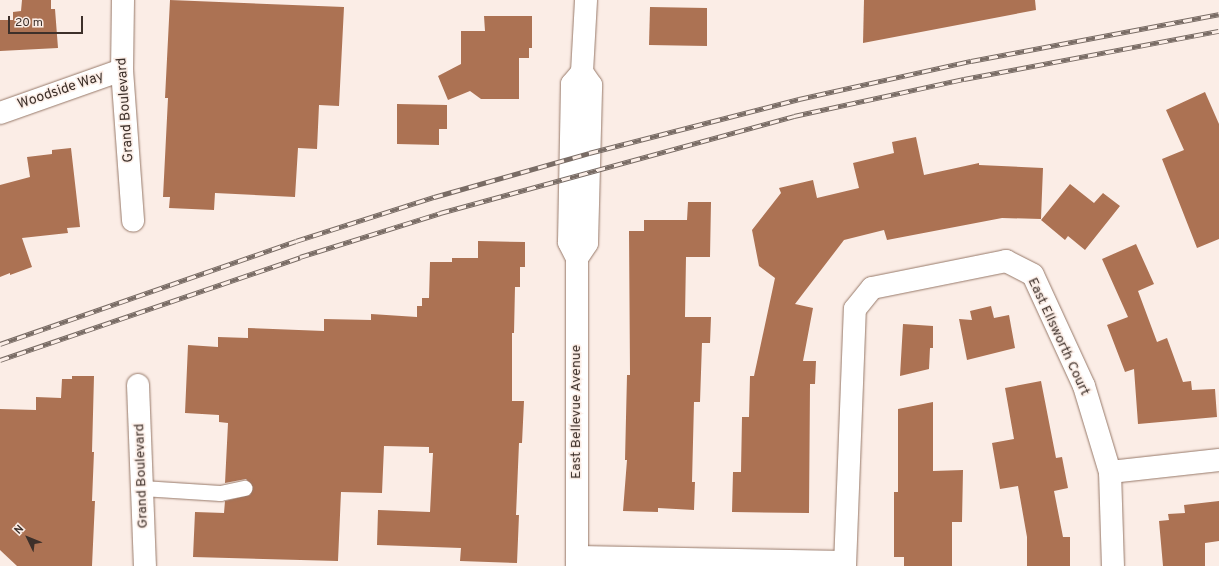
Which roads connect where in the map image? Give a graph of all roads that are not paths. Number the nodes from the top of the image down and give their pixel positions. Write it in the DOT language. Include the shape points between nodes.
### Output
graph roads {
  1 [pos="124,0"];
  2 [pos="586,0"];
  3 [pos="122,70"];
  4 [pos="0,113"];
  5 [pos="133,221"];
  6 [pos="138,385"];
  7 [pos="1219,460"];
  8 [pos="1110,472"];
  9 [pos="142,488"];
  10 [pos="244,488"];
  11 [pos="577,561"];
  12 [pos="845,564"];
  13 [pos="145,566"];
  14 [pos="1113,566"];
  1 -- 3 [label="street, Grand Boulevard"];
  2 -- 11 [label="street, East Bellevue Avenue" via="582,72 572,84 569,242 577,258"];
  3 -- 4 [label="street, Woodside Way"];
  3 -- 5 [label="street, Grand Boulevard"];
  6 -- 9 [label="street, Grand Boulevard"];
  7 -- 8 [label="street"];
  8 -- 12 [label="street, East Ellsworth Court" via="1084,386 1033,275 1006,261 872,288 855,309"];
  8 -- 14 [label="street, East Ellsworth Court"];
  9 -- 10 [label="lane" via="220,492"];
  9 -- 13 [label="street, Grand Boulevard"];
  11 -- 12 [label="street"];
}
